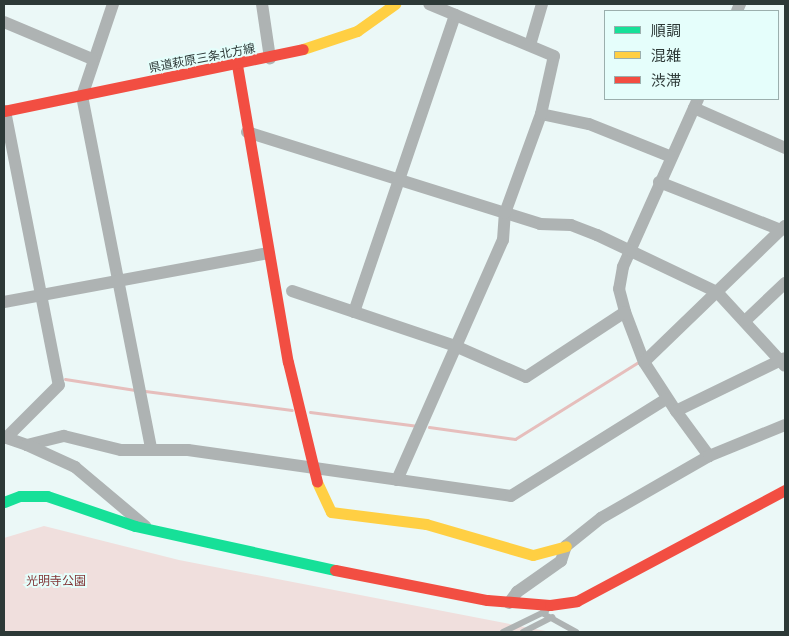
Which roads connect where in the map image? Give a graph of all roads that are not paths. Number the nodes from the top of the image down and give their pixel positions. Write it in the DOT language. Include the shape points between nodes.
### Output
graph roads {
  1 [pos="113,4"];
  2 [pos="262,4"];
  3 [pos="395,4"];
  4 [pos="429,4"];
  5 [pos="542,4"];
  6 [pos="455,14"];
  7 [pos="4,22"];
  8 [pos="530,45"];
  9 [pos="92,58"];
  10 [pos="270,58"];
  11 [pos="237,65"];
  12 [pos="82,96"];
  13 [pos="696,103"];
  14 [pos="4,111"];
  15 [pos="541,114"];
  16 [pos="247,132"];
  17 [pos="785,148"];
  18 [pos="669,156"];
  19 [pos="396,180"];
  20 [pos="659,182"];
  21 [pos="505,213"];
  22 [pos="783,228"];
  23 [pos="628,252"];
  24 [pos="268,253"];
  25 [pos="119,281"];
  26 [pos="785,282"];
  27 [pos="292,291"];
  28 [pos="717,292"];
  29 [pos="41,295"];
  30 [pos="4,302"];
  31 [pos="354,312"];
  32 [pos="625,312"];
  33 [pos="746,320"];
  34 [pos="455,346"];
  35 [pos="784,361"];
  36 [pos="644,362"];
  37 [pos="666,399"];
  38 [pos="676,411"];
  39 [pos="785,424"];
  40 [pos="5,438"];
  41 [pos="27,445"];
  42 [pos="151,447"];
  43 [pos="709,456"];
  44 [pos="311,469"];
  45 [pos="396,480"];
  46 [pos="785,490"];
  47 [pos="4,502"];
  48 [pos="150,529"];
  49 [pos="566,546"];
  50 [pos="509,603"];
  51 [pos="546,609"];
  52 [pos="552,617"];
  53 [pos="503,632"];
  54 [pos="523,632"];
  55 [pos="576,632"];
  1 -- 9 [label="street"];
  2 -- 10 [label="street"];
  3 -- 10 [label="street, 県道萩原三条北方線" via="340,39"];
  4 -- 6 [label="street"];
  5 -- 8 [label="street"];
  6 -- 8 [label="street"];
  6 -- 19 [label="street"];
  7 -- 9 [label="street"];
  8 -- 15 [label="street" via="554,56"];
  9 -- 12 [label="street"];
  10 -- 11 [label="street, 県道萩原三条北方線"];
  11 -- 12 [label="street, 県道萩原三条北方線"];
  11 -- 16 [label="street"];
  12 -- 14 [label="street, 県道萩原三条北方線"];
  12 -- 25 [label="street"];
  13 -- 17 [label="street"];
  13 -- 18 [label="street"];
  14 -- 29 [label="street"];
  15 -- 18 [label="street" via="589,124"];
  15 -- 21 [label="street"];
  16 -- 19 [label="street"];
  16 -- 24 [label="street"];
  18 -- 20 [label="street"];
  19 -- 21 [label="street"];
  19 -- 31 [label="street"];
  20 -- 22 [label="street"];
  20 -- 23 [label="street"];
  21 -- 23 [label="street" via="540,224 571,226"];
  21 -- 34 [label="street" via="504,240"];
  22 -- 28 [label="street"];
  23 -- 28 [label="street"];
  23 -- 32 [label="street" via="619,289"];
  24 -- 25 [label="street"];
  24 -- 44 [label="street"];
  25 -- 29 [label="street"];
  25 -- 42 [label="street"];
  26 -- 33 [label="street"];
  27 -- 31 [label="street"];
  28 -- 33 [label="street"];
  28 -- 36 [label="street"];
  29 -- 30 [label="street"];
  29 -- 40 [label="street" via="59,385"];
  31 -- 34 [label="street"];
  32 -- 34 [label="street" via="526,377"];
  32 -- 36 [label="street"];
  33 -- 35 [label="street"];
  34 -- 45 [label="street"];
  35 -- 38 [label="street"];
  36 -- 37 [label="street"];
  37 -- 38 [label="street"];
  37 -- 45 [label="street" via="511,496"];
  38 -- 43 [label="street"];
  39 -- 43 [label="street"];
  40 -- 41 [label="street"];
  41 -- 42 [label="street" via="64,436 121,450"];
  41 -- 48 [label="street" via="75,467"];
  42 -- 44 [label="street"];
  43 -- 49 [label="street" via="601,518"];
  44 -- 45 [label="street"];
  44 -- 49 [label="street" via="331,512 426,524 533,555"];
  46 -- 51 [label="street" via="610,586 577,601"];
  47 -- 48 [label="street" via="20,496 47,496"];
  48 -- 50 [label="street"];
  49 -- 50 [label="street" via="561,561 516,592"];
  50 -- 51 [label="street"];
  51 -- 52 [label="lane"];
  51 -- 53 [label="lane"];
  52 -- 54 [label="lane"];
  52 -- 55 [label="lane"];
}
